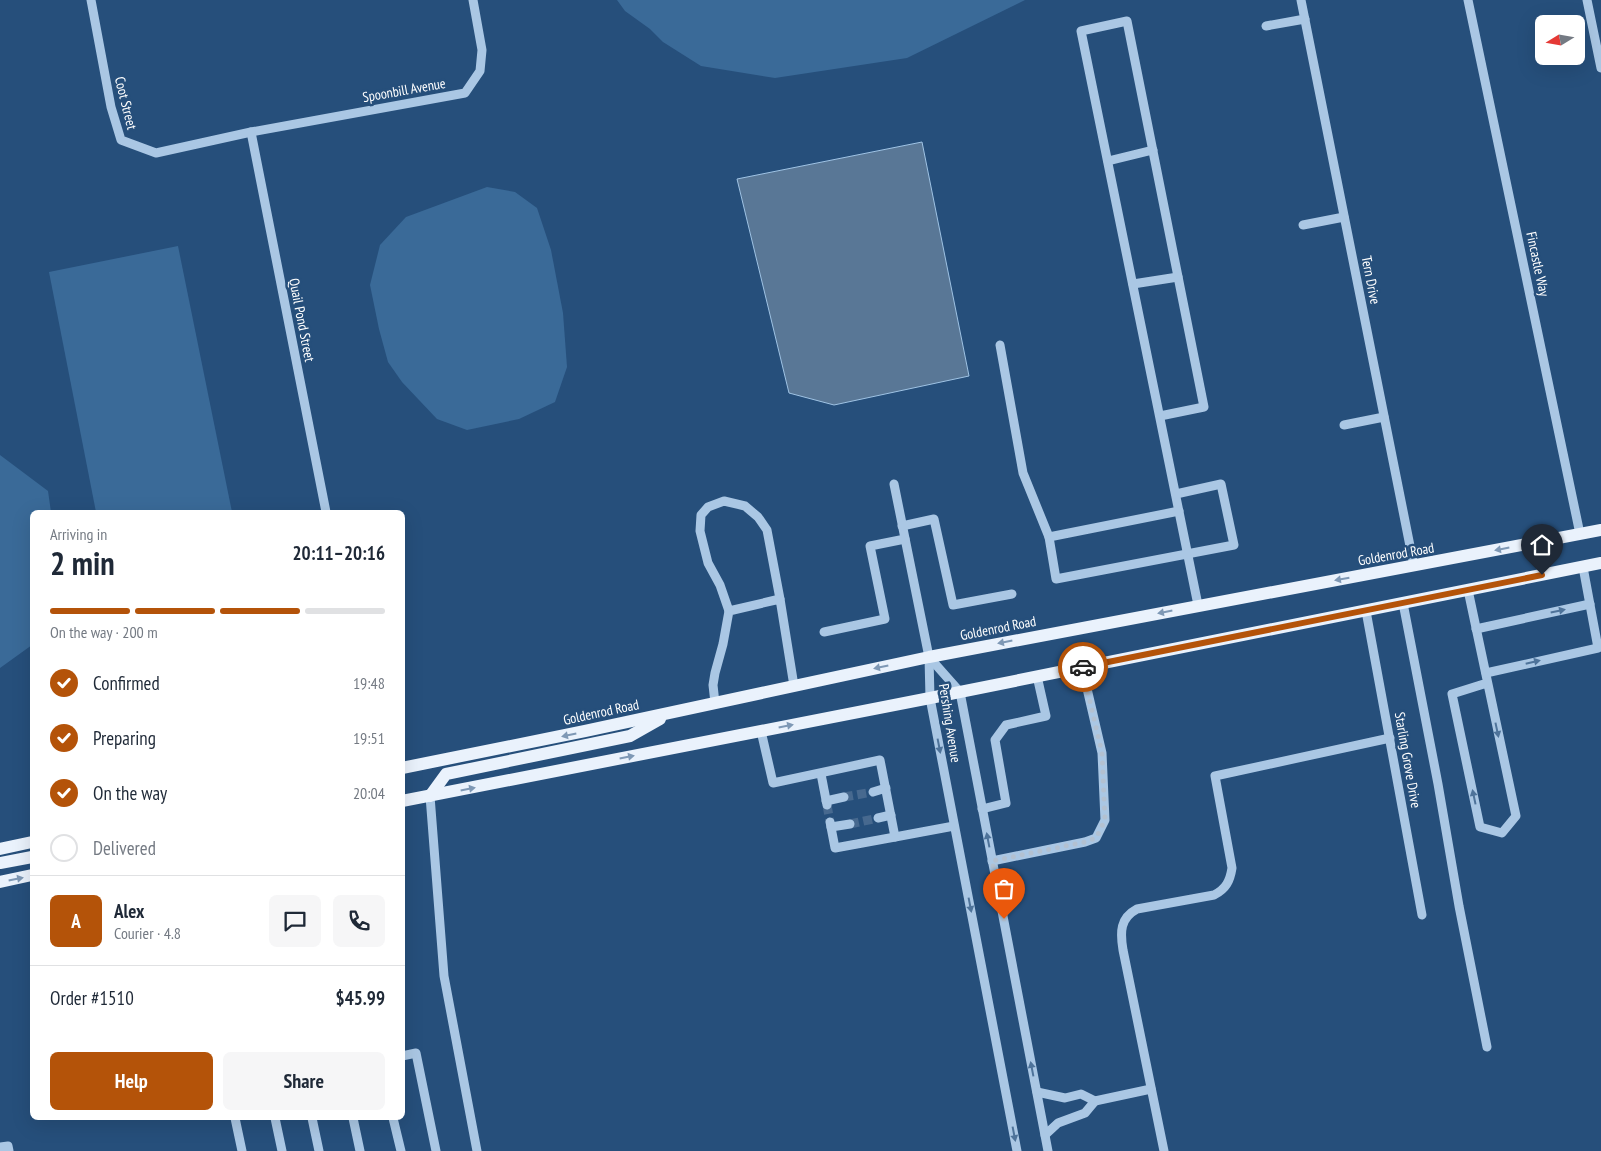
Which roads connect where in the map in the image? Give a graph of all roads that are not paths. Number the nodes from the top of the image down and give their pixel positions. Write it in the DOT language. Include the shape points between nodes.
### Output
graph roads {
  1 [pos="91,0"];
  2 [pos="473,0"];
  3 [pos="1301,0"];
  4 [pos="1468,0"];
  5 [pos="1587,0"];
  6 [pos="1305,19"];
  7 [pos="1266,26"];
  8 [pos="1601,68"];
  9 [pos="251,132"];
  10 [pos="1153,150"];
  11 [pos="1108,161"];
  12 [pos="1344,218"];
  13 [pos="1303,225"];
  14 [pos="1178,277"];
  15 [pos="1133,284"];
  16 [pos="1000,345"];
  17 [pos="1160,416"];
  18 [pos="1384,417"];
  19 [pos="1344,426"];
  20 [pos="894,484"];
  21 [pos="1176,494"];
  22 [pos="326,510"];
  23 [pos="1179,511"];
  24 [pos="902,526"];
  25 [pos="1601,530"];
  26 [pos="1580,534"];
  27 [pos="1049,537"];
  28 [pos="905,539"];
  29 [pos="1188,554"];
  30 [pos="1601,563"];
  31 [pos="1414,566"];
  32 [pos="1582,567"];
  33 [pos="1468,590"];
  34 [pos="1012,594"];
  35 [pos="780,599"];
  36 [pos="1403,603"];
  37 [pos="1590,604"];
  38 [pos="1198,605"];
  39 [pos="729,611"];
  40 [pos="1366,611"];
  41 [pos="1476,629"];
  42 [pos="824,632"];
  43 [pos="929,657"];
  44 [pos="1082,667"];
  45 [pos="1486,673"];
  46 [pos="1037,676"];
  47 [pos="1488,683"];
  48 [pos="794,686"];
  49 [pos="960,692"];
  50 [pos="930,698"];
  51 [pos="715,703"];
  52 [pos="670,713"];
  53 [pos="761,731"];
  54 [pos="1390,738"];
  55 [pos="405,767"];
  56 [pos="821,774"];
  57 [pos="886,788"];
  58 [pos="872,792"];
  59 [pos="430,796"];
  60 [pos="844,797"];
  61 [pos="405,800"];
  62 [pos="982,809"];
  63 [pos="891,815"];
  64 [pos="878,818"];
  65 [pos="850,824"];
  66 [pos="954,826"];
  67 [pos="895,837"];
  68 [pos="30,842"];
  69 [pos="0,849"];
  70 [pos="30,857"];
  71 [pos="992,861"];
  72 [pos="0,863"];
  73 [pos="30,875"];
  74 [pos="0,882"];
  75 [pos="1422,915"];
  76 [pos="1487,1047"];
  77 [pos="405,1056"];
  78 [pos="1151,1088"];
  79 [pos="1037,1092"];
  80 [pos="1095,1101"];
  81 [pos="235,1120"];
  82 [pos="275,1120"];
  83 [pos="312,1120"];
  84 [pos="353,1120"];
  85 [pos="394,1120"];
  86 [pos="1045,1136"];
  87 [pos="0,1147"];
  88 [pos="9,1151"];
  89 [pos="242,1151"];
  90 [pos="282,1151"];
  91 [pos="319,1151"];
  92 [pos="360,1151"];
  93 [pos="400,1151"];
  94 [pos="436,1151"];
  95 [pos="477,1151"];
  96 [pos="1017,1151"];
  97 [pos="1048,1151"];
  98 [pos="1164,1151"];
  1 -- 9 [label="street, Coot Street" via="121,140 156,153"];
  2 -- 9 [label="street, Spoonbill Avenue" via="482,50 480,71 465,92"];
  3 -- 6 [label="street, Tern Drive"];
  4 -- 26 [label="street, Fincastle Way"];
  5 -- 8 [label="street"];
  6 -- 7 [label="street"];
  6 -- 12 [label="street, Tern Drive"];
  9 -- 22 [label="street, Quail Pond Street"];
  10 -- 11 [label="street"];
  10 -- 11 [label="street" via="1127,21 1081,31"];
  10 -- 14 [label="street"];
  11 -- 15 [label="street"];
  12 -- 13 [label="street"];
  12 -- 18 [label="street, Tern Drive"];
  14 -- 15 [label="street"];
  14 -- 17 [label="street" via="1204,407"];
  15 -- 17 [label="street"];
  16 -- 27 [label="street" via="1023,473"];
  17 -- 21 [label="street"];
  18 -- 19 [label="street"];
  18 -- 31 [label="street, Tern Drive"];
  20 -- 24 [label="street"];
  21 -- 23 [label="street"];
  21 -- 29 [label="street" via="1221,484 1234,545"];
  23 -- 27 [label="street"];
  23 -- 29 [label="street"];
  24 -- 28 [label="street"];
  24 -- 34 [label="street" via="934,519 952,605"];
  25 -- 26 [label="main road, Goldenrod Road"];
  26 -- 31 [label="main road, Goldenrod Road, one-way"];
  27 -- 29 [label="street" via="1056,579"];
  28 -- 42 [label="street" via="870,546 885,619"];
  28 -- 43 [label="street"];
  29 -- 38 [label="street"];
  30 -- 32 [label="main road"];
  31 -- 38 [label="main road, Goldenrod Road, one-way"];
  32 -- 33 [label="main road"];
  32 -- 37 [label="street"];
  33 -- 36 [label="main road"];
  33 -- 41 [label="street"];
  35 -- 39 [label="street"];
  35 -- 39 [label="street" via="767,530 745,506 724,501 708,507 701,515 700,531 708,563"];
  35 -- 48 [label="street"];
  36 -- 40 [label="main road"];
  36 -- 76 [label="street"];
  41 -- 37 [label="street, one-way"];
  45 -- 37 [label="street, one-way" via="1598,648"];
  38 -- 43 [label="main road, Goldenrod Road, one-way"];
  39 -- 51 [label="street" via="713,685"];
  40 -- 44 [label="main road"];
  40 -- 54 [label="street, Starling Grove Drive"];
  41 -- 45 [label="street"];
  43 -- 48 [label="main road, Goldenrod Road, one-way"];
  43 -- 49 [label="street, Pershing Avenue"];
  43 -- 50 [label="street, Pershing Avenue"];
  44 -- 46 [label="main road"];
  44 -- 71 [label="street" via="1102,753 1105,820 1096,838 1085,842"];
  45 -- 47 [label="street"];
  46 -- 49 [label="main road"];
  46 -- 62 [label="street" via="1046,716 1006,725 995,740 1006,803"];
  47 -- 47 [label="street, one-way" via="1516,816 1502,833 1480,827 1452,694"];
  48 -- 51 [label="main road, Goldenrod Road"];
  49 -- 50 [label="main road"];
  49 -- 62 [label="street, Pershing Avenue"];
  53 -- 50 [label="main road, one-way"];
  50 -- 66 [label="street, Pershing Avenue, one-way"];
  51 -- 52 [label="main road, Goldenrod Road"];
  52 -- 55 [label="main road, Goldenrod Road, one-way"];
  52 -- 59 [label="main road" via="630,736 446,774"];
  53 -- 56 [label="street" via="773,783"];
  59 -- 53 [label="main road, one-way"];
  54 -- 75 [label="street, Starling Grove Drive"];
  54 -- 78 [label="street" via="1215,776 1232,868 1230,879 1221,891 1214,894 1137,909 1130,913 1122,929 1123,950"];
  56 -- 57 [label="street" via="880,760"];
  56 -- 60 [label="street" via="826,803"];
  57 -- 58 [label="street"];
  57 -- 63 [label="street"];
  59 -- 61 [label="main road"];
  59 -- 95 [label="street" via="444,976"];
  71 -- 62 [label="street, Pershing Avenue, one-way"];
  63 -- 64 [label="street"];
  63 -- 67 [label="street"];
  65 -- 67 [label="street" via="831,825 835,848"];
  66 -- 67 [label="street"];
  66 -- 96 [label="street, Pershing Avenue, one-way"];
  68 -- 69 [label="main road"];
  70 -- 72 [label="main road"];
  79 -- 71 [label="street, Pershing Avenue, one-way"];
  74 -- 73 [label="main road, one-way"];
  77 -- 94 [label="street" via="416,1054"];
  78 -- 80 [label="street"];
  78 -- 98 [label="street"];
  79 -- 80 [label="street" via="1064,1098 1081,1094"];
  79 -- 86 [label="street, Pershing Avenue"];
  80 -- 86 [label="street" via="1085,1113 1058,1123"];
  81 -- 89 [label="street"];
  82 -- 90 [label="street"];
  83 -- 91 [label="street"];
  84 -- 92 [label="street"];
  85 -- 93 [label="street"];
  86 -- 97 [label="street, Pershing Avenue"];
  87 -- 88 [label="street" via="8,1146"];
}
